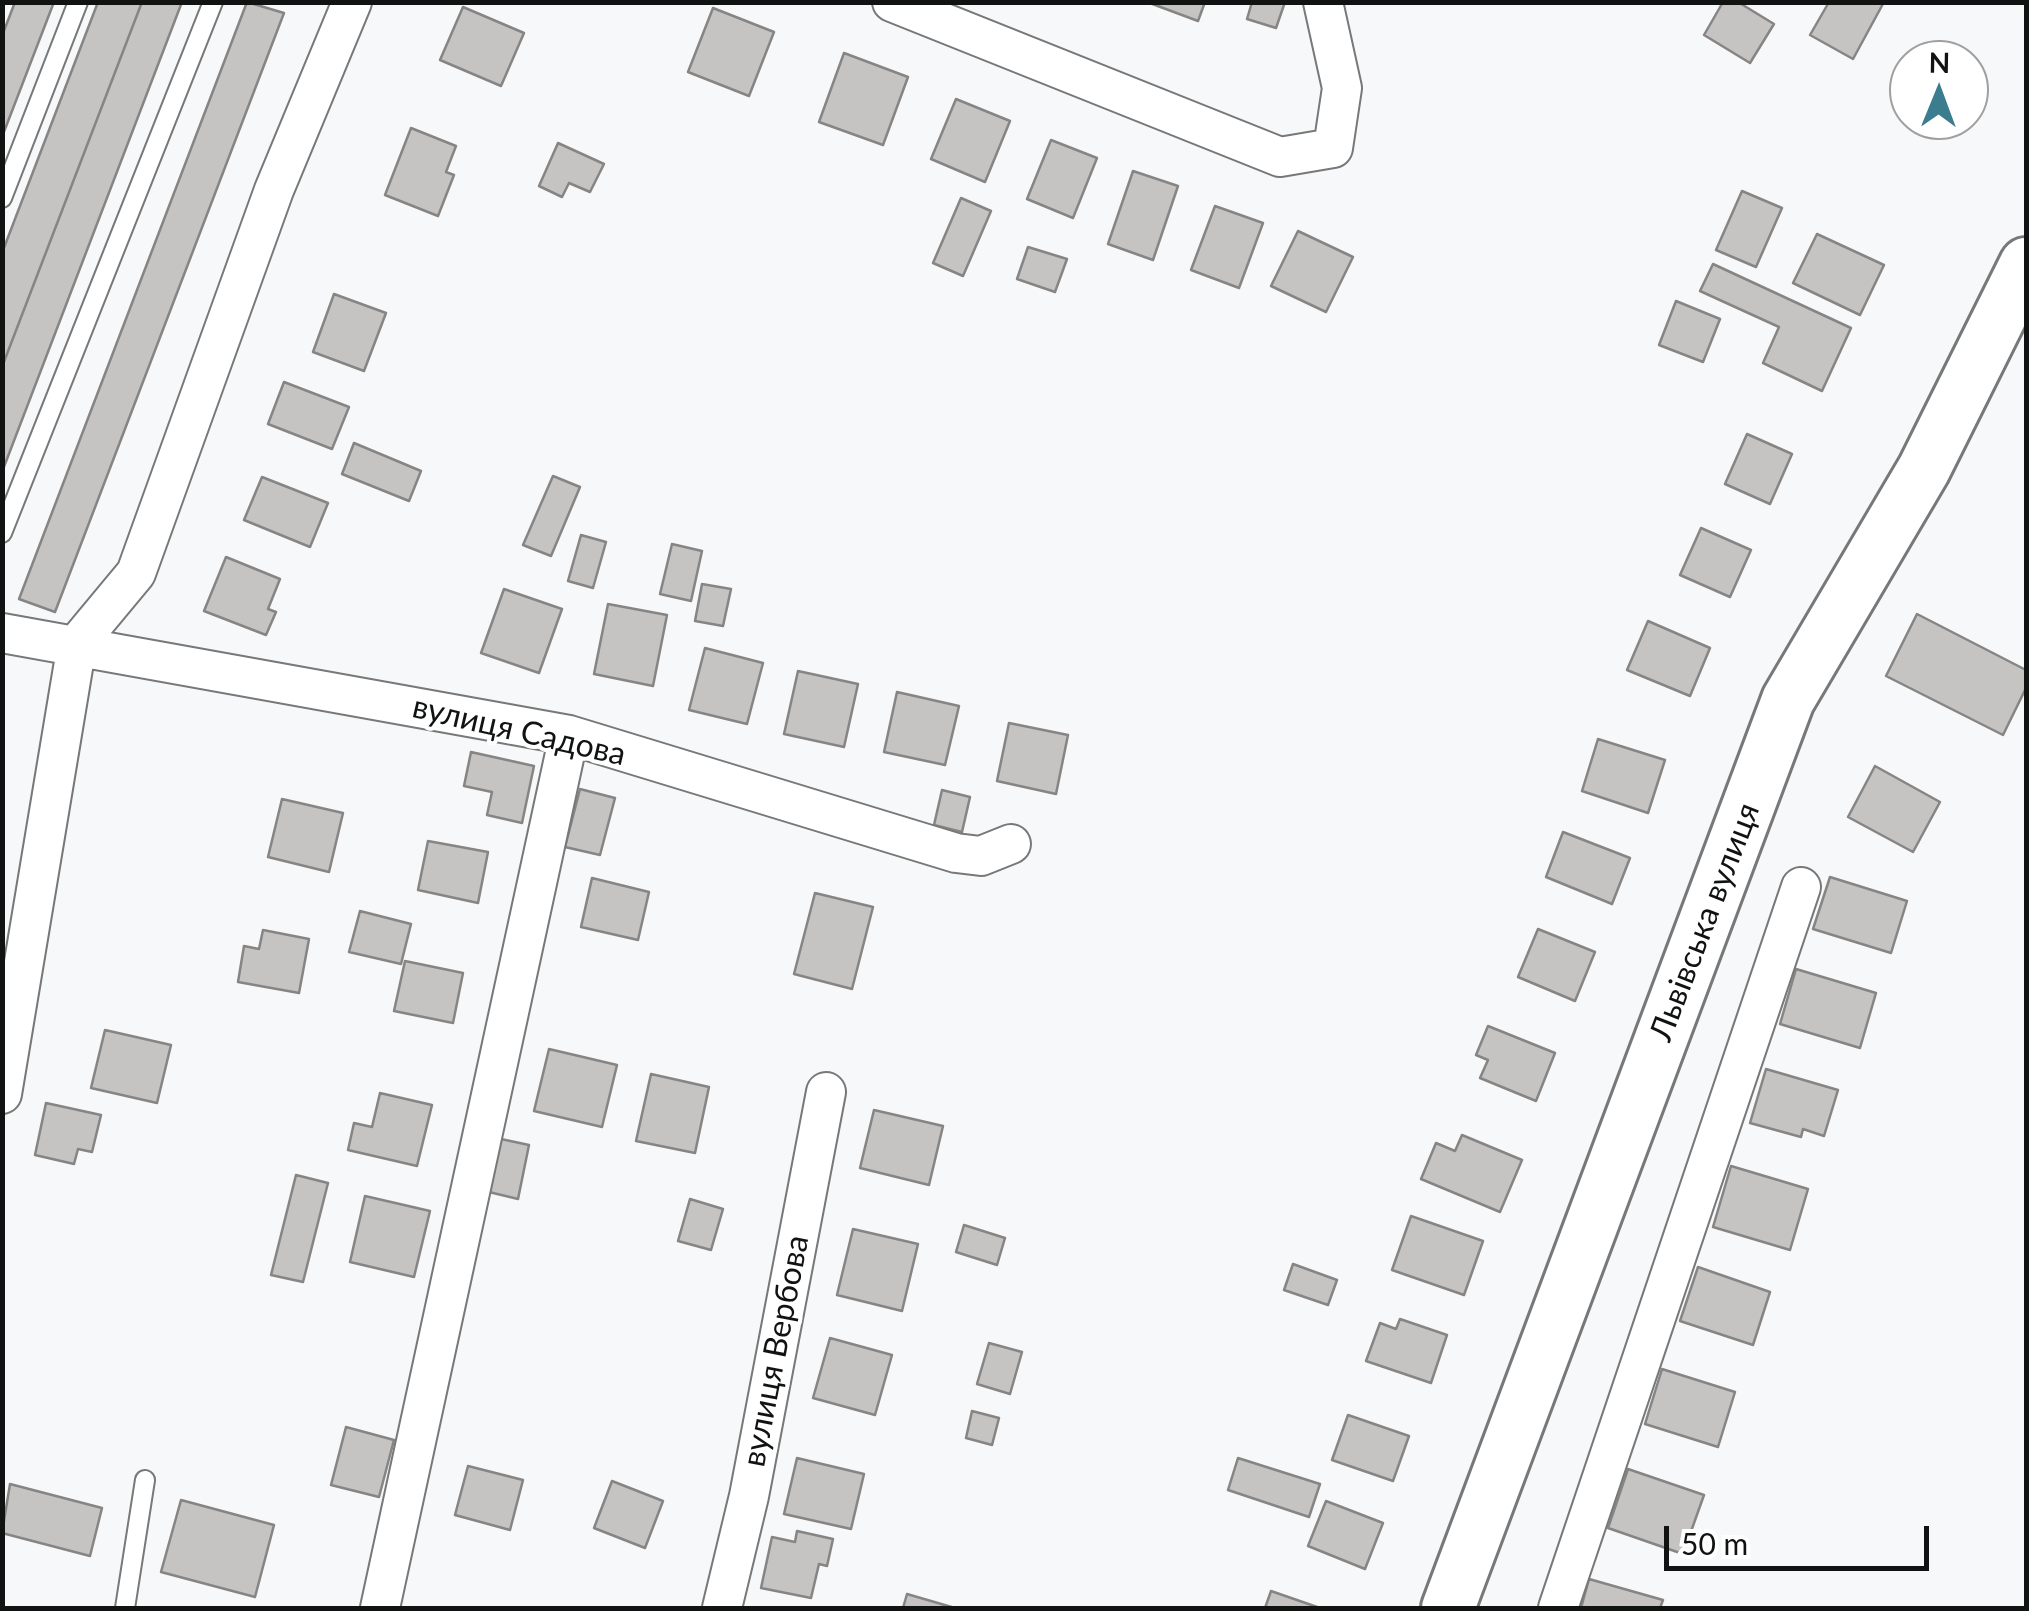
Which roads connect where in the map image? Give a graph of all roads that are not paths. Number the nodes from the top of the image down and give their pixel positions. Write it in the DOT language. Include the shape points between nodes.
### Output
graph roads {
  1 [pos="78,2"];
  2 [pos="213,2"];
  3 [pos="352,2"];
  4 [pos="892,2"];
  5 [pos="1323,2"];
  6 [pos="2,198"];
  7 [pos="2026,264"];
  8 [pos="2,533"];
  9 [pos="2,633"];
  10 [pos="76,644"];
  11 [pos="568,736"];
  12 [pos="1011,844"];
  13 [pos="1801,887"];
  14 [pos="826,1092"];
  15 [pos="2,1094"];
  16 [pos="145,1480"];
  17 [pos="124,1608"];
  18 [pos="380,1608"];
  19 [pos="722,1608"];
  20 [pos="1448,1608"];
  21 [pos="1558,1608"];
  1 -- 6 [label="lane"];
  2 -- 8 [label="lane"];
  3 -- 10 [label="street" via="274,190 136,573"];
  4 -- 5 [label="street" via="1280,157 1333,148 1342,88"];
  7 -- 20 [label="street, Львівська вулиця" via="1924,468 1788,700"];
  9 -- 10 [label="street, вулиця Садова"];
  10 -- 11 [label="street, вулиця Садова"];
  10 -- 15 [label="street"];
  11 -- 12 [label="street, вулиця Садова" via="956,853 981,856"];
  11 -- 18 [label="street"];
  13 -- 21 [label="street"];
  14 -- 19 [label="street, вулиця Вербова"];
  16 -- 17 [label="lane"];
}
